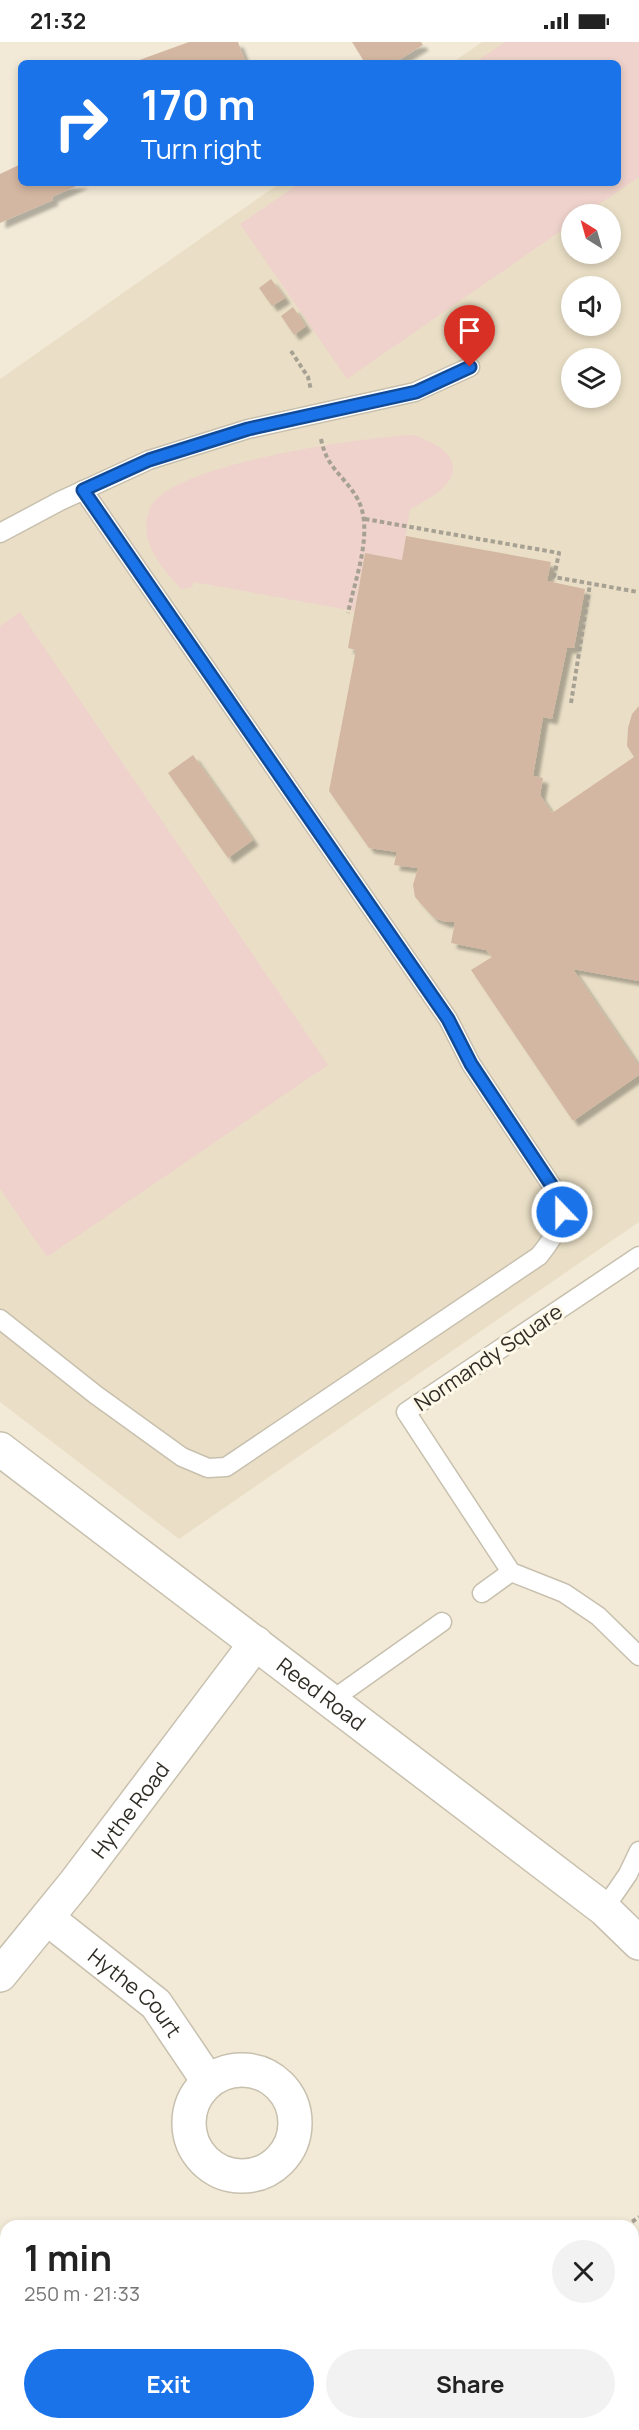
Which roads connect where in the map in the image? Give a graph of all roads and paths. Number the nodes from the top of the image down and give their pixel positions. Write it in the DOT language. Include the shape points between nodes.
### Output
graph roads {
  1 [pos="291,351"];
  2 [pos="470,367"];
  3 [pos="312,394"];
  4 [pos="319,432"];
  5 [pos="83,490"];
  6 [pos="365,519"];
  7 [pos="0,533"];
  8 [pos="590,584"];
  9 [pos="638,592"];
  10 [pos="348,613"];
  11 [pos="571,703"];
  12 [pos="639,1256"];
  13 [pos="0,1319"];
  14 [pos="0,1449"];
  15 [pos="511,1572"];
  16 [pos="482,1593"];
  17 [pos="442,1622"];
  18 [pos="256,1643"];
  19 [pos="639,1656"];
  20 [pos="332,1700"];
  21 [pos="639,1851"];
  22 [pos="604,1909"];
  23 [pos="47,1918"];
  24 [pos="639,1943"];
  25 [pos="0,1975"];
  26 [pos="208,2080"];
  1 -- 3 [label="path" via="308,376"];
  2 -- 5 [label="lane" via="416,392 248,429 149,460"];
  4 -- 6 [label="path" via="327,461 357,498"];
  5 -- 7 [label="lane"];
  5 -- 13 [label="lane" via="448,1019 471,1064 558,1195 562,1212 554,1237 539,1256 226,1467 208,1468 182,1457"];
  6 -- 8 [label="path" via="559,553 554,577"];
  6 -- 10 [label="path"];
  8 -- 9 [label="path"];
  8 -- 11 [label="path"];
  12 -- 15 [label="lane, Normandy Square" via="406,1412"];
  14 -- 18 [label="main road, Reed Road"];
  15 -- 16 [label="lane"];
  15 -- 19 [label="lane" via="564,1593 598,1616"];
  17 -- 20 [label="lane"];
  18 -- 20 [label="main road, Reed Road"];
  18 -- 23 [label="main road, Hythe Road"];
  20 -- 22 [label="main road, Reed Road"];
  21 -- 22 [label="lane"];
  22 -- 24 [label="main road, Reed Road"];
  23 -- 25 [label="main road, Hythe Road"];
  23 -- 26 [label="main road, Hythe Court" via="156,2004"];
}
